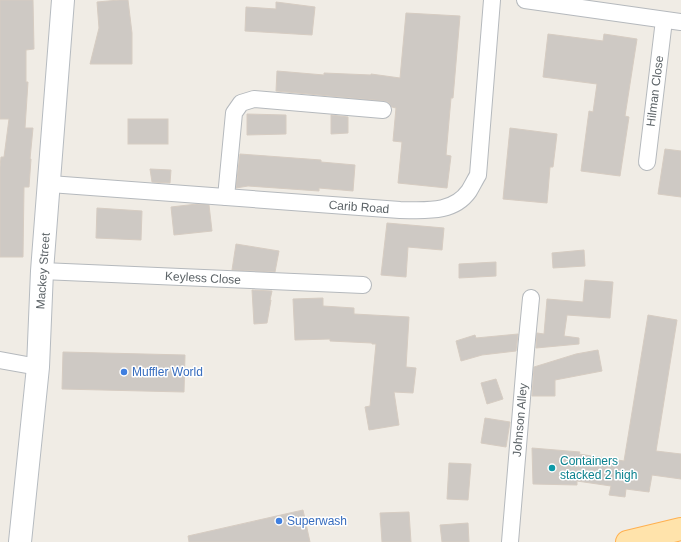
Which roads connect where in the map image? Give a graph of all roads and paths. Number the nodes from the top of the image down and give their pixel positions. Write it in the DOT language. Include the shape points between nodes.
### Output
graph roads {
  1 [pos="63,0"];
  2 [pos="492,0"];
  3 [pos="525,0"];
  4 [pos="664,20"];
  5 [pos="681,22"];
  6 [pos="383,110"];
  7 [pos="646,162"];
  8 [pos="50,184"];
  9 [pos="226,197"];
  10 [pos="42,271"];
  11 [pos="363,285"];
  12 [pos="531,298"];
  13 [pos="0,360"];
  14 [pos="38,367"];
  15 [pos="681,529"];
  16 [pos="20,542"];
  17 [pos="510,542"];
  18 [pos="627,542"];
  1 -- 8 [label="main road, Mackey Street"];
  2 -- 9 [label="street, Carib Road" via="478,175 468,192 452,207 400,210"];
  3 -- 4 [label="street"];
  4 -- 5 [label="street"];
  4 -- 7 [label="street, Hilman Close"];
  6 -- 9 [label="street" via="254,99 242,103 234,113"];
  8 -- 9 [label="street, Carib Road"];
  8 -- 10 [label="main road, Mackey Street"];
  10 -- 11 [label="street, Keyless Close"];
  10 -- 14 [label="main road, Mackey Street"];
  12 -- 17 [label="street, Johnson Alley"];
  13 -- 14 [label="street"];
  14 -- 16 [label="main road, Mackey Street"];
  15 -- 18 [label="main road"];
}
